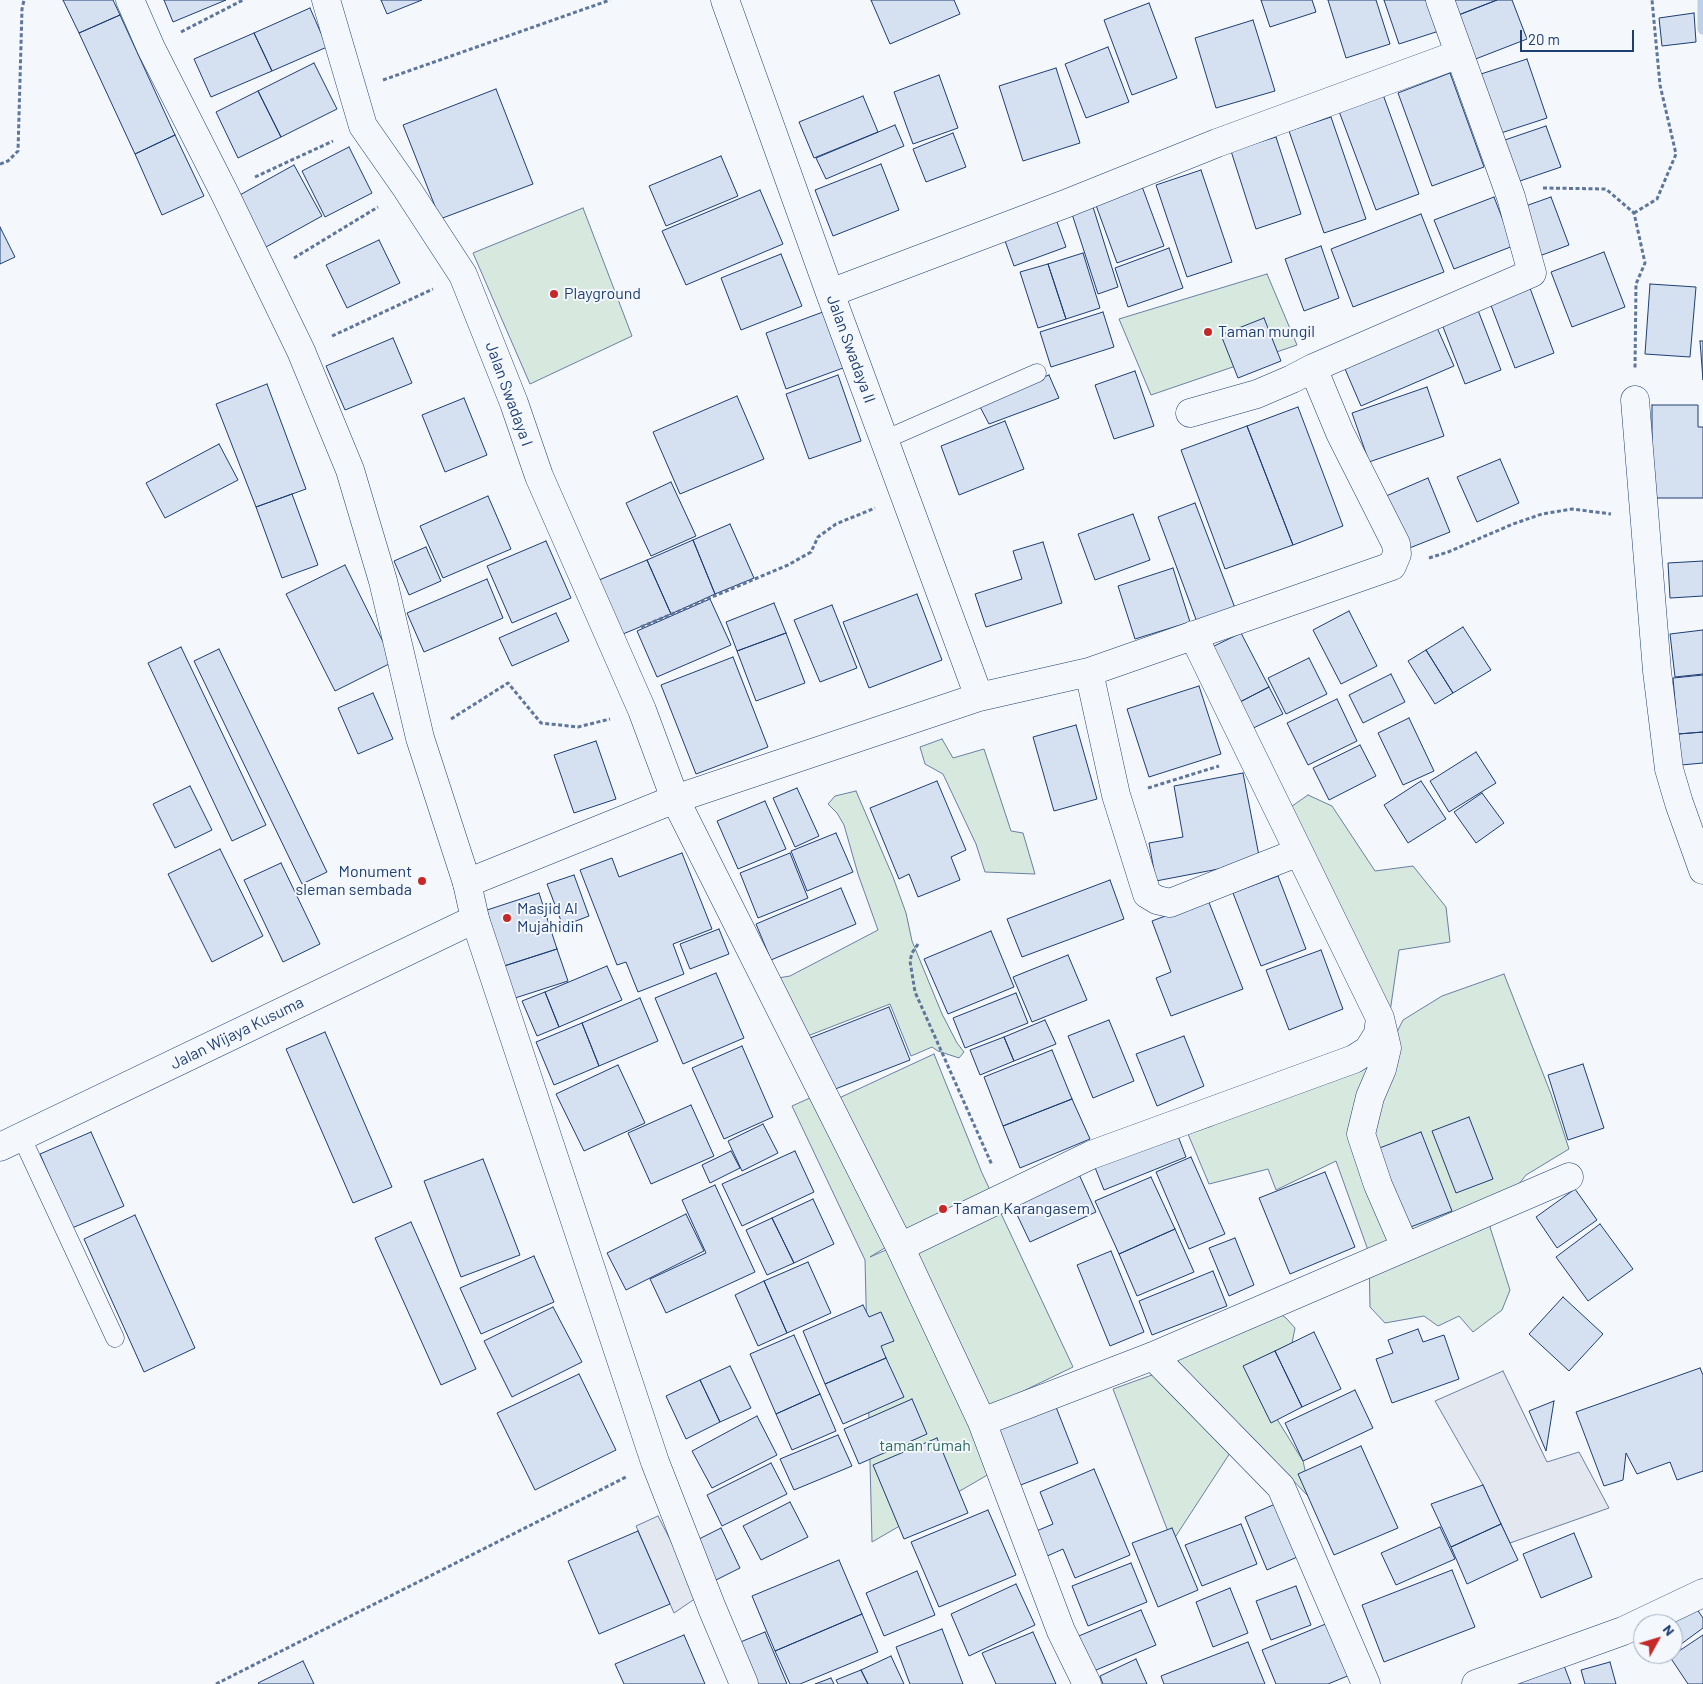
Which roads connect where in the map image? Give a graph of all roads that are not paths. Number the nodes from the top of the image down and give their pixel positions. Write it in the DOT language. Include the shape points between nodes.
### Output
graph roads {
  1 [pos="130,0"];
  2 [pos="326,0"];
  3 [pos="725,0"];
  4 [pos="1440,0"];
  5 [pos="1459,54"];
  6 [pos="830,293"];
  7 [pos="1313,368"];
  8 [pos="1037,373"];
  9 [pos="1635,400"];
  10 [pos="1190,413"];
  11 [pos="884,440"];
  12 [pos="1193,635"];
  13 [pos="1089,672"];
  14 [pos="979,697"];
  15 [pos="675,800"];
  16 [pos="1298,852"];
  17 [pos="1703,870"];
  18 [pos="467,883"];
  19 [pos="475,919"];
  20 [pos="1380,1018"];
  21 [pos="11,1141"];
  22 [pos="1569,1177"];
  23 [pos="900,1246"];
  24 [pos="1405,1247"];
  25 [pos="115,1338"];
  26 [pos="1153,1356"];
  27 [pos="982,1422"];
  28 [pos="1703,1593"];
  29 [pos="744,1684"];
  30 [pos="1087,1684"];
  31 [pos="1366,1684"];
  32 [pos="1476,1684"];
  1 -- 18 [label="street" via="301,351 350,470 383,582 420,738"];
  2 -- 15 [label="street, Jalan Swadaya I" via="363,126 463,276 539,476 642,710"];
  3 -- 6 [label="street, Jalan Swadaya II"];
  4 -- 5 [label="street"];
  5 -- 6 [label="street"];
  5 -- 7 [label="street" via="1511,197 1532,273"];
  6 -- 11 [label="street, Jalan Swadaya II"];
  7 -- 10 [label="street" via="1256,394"];
  7 -- 12 [label="street" via="1340,433 1396,544 1397,554 1392,566"];
  8 -- 11 [label="lane"];
  9 -- 17 [label="street" via="1658,690 1669,769"];
  11 -- 14 [label="street, Jalan Swadaya II"];
  12 -- 13 [label="street"];
  12 -- 16 [label="street"];
  13 -- 14 [label="street"];
  13 -- 16 [label="street" via="1116,794 1147,894 1170,903"];
  14 -- 15 [label="street"];
  15 -- 18 [label="street"];
  15 -- 23 [label="street, Jalan Swadaya I"];
  16 -- 20 [label="street"];
  18 -- 19 [label="street"];
  19 -- 21 [label="street, Jalan Wijaya Kusuma"];
  19 -- 29 [label="street" via="655,1462"];
  20 -- 23 [label="street" via="1378,1034 1368,1050 1354,1059 1091,1155"];
  20 -- 24 [label="street" via="1387,1048 1361,1134 1378,1185"];
  21 -- 25 [label="lane"];
  22 -- 24 [label="street"];
  23 -- 27 [label="street, Jalan Swadaya I"];
  24 -- 26 [label="street"];
  26 -- 27 [label="street"];
  26 -- 31 [label="street" via="1281,1486"];
  27 -- 30 [label="street, Jalan Swadaya I" via="1061,1631"];
  28 -- 32 [label="street" via="1622,1631"];
}
